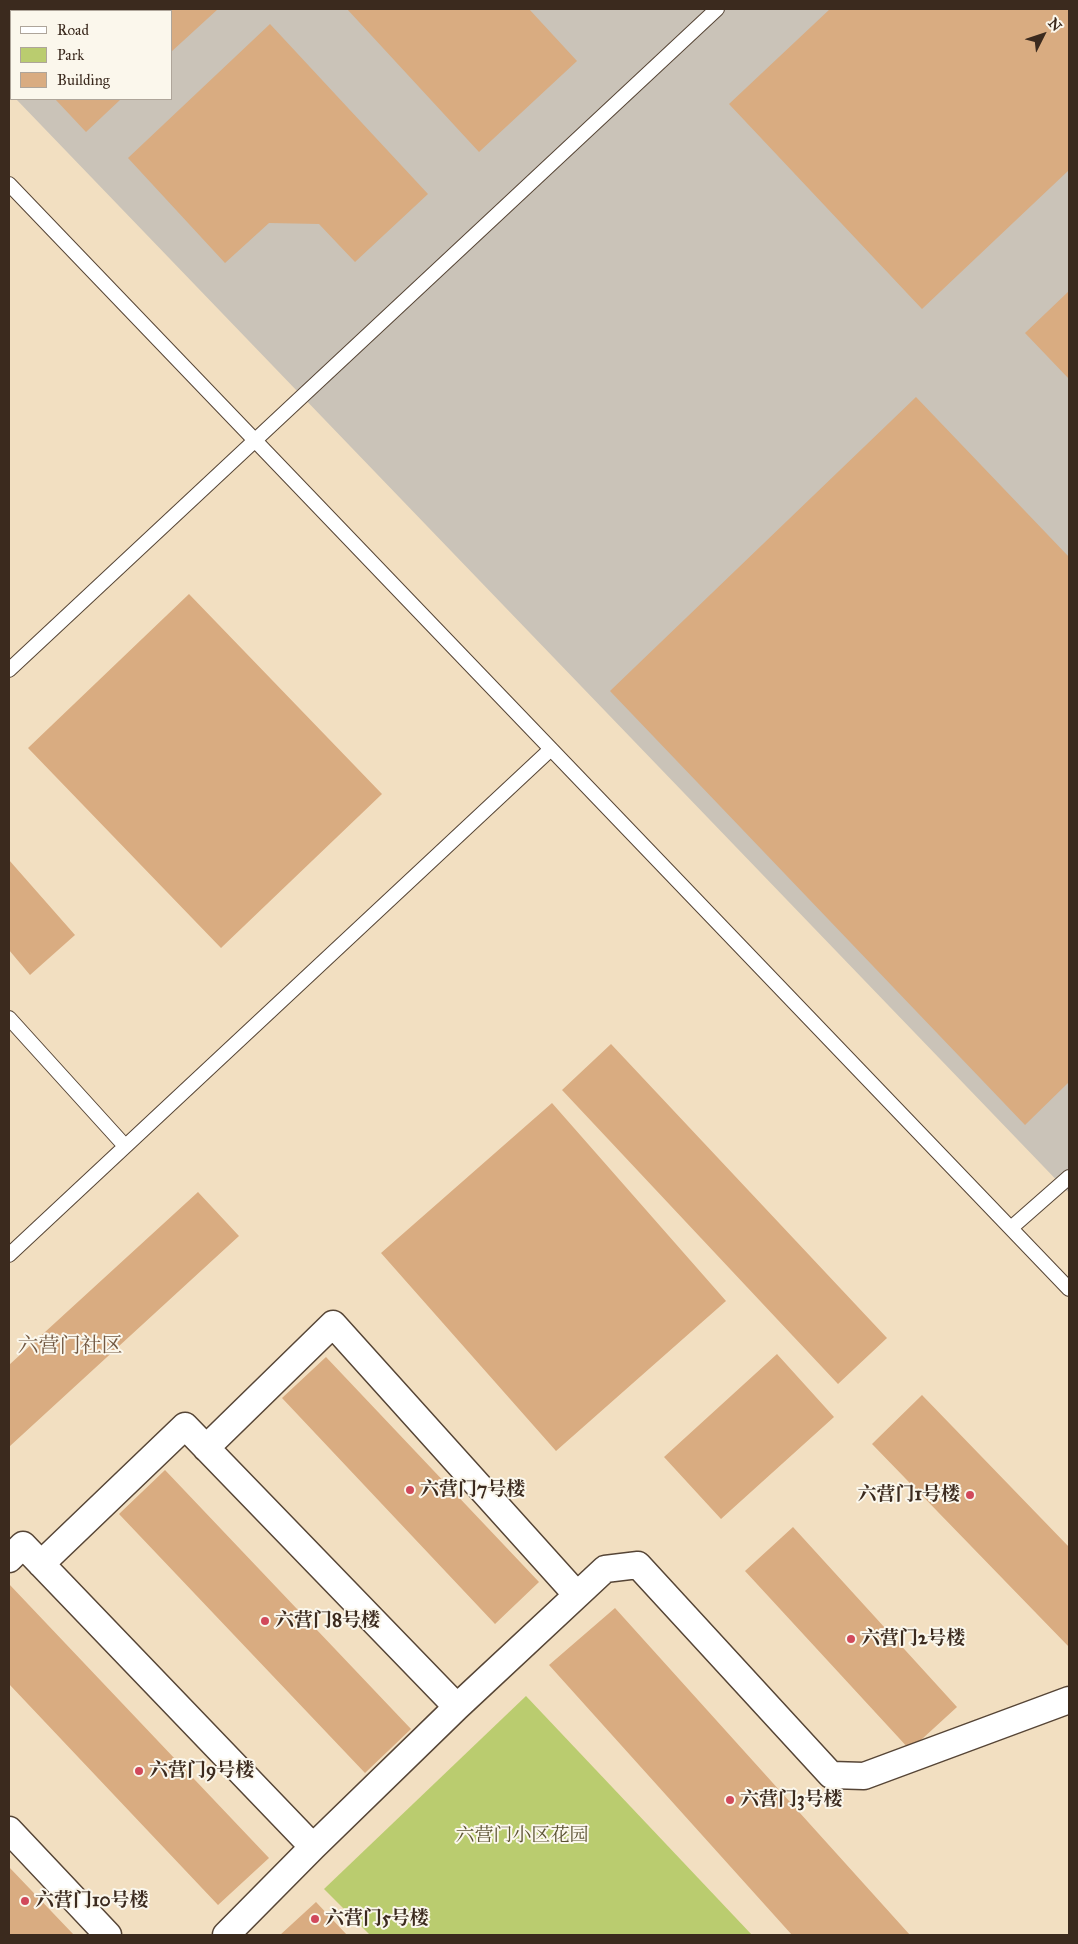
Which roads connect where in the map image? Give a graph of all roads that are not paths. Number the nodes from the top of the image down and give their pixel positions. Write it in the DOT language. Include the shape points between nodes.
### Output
graph roads {
  1 [pos="717,9"];
  2 [pos="9,184"];
  3 [pos="256,441"];
  4 [pos="9,670"];
  5 [pos="550,749"];
  6 [pos="9,1018"];
  7 [pos="125,1146"];
  8 [pos="1069,1177"];
  9 [pos="1011,1228"];
  10 [pos="9,1255"];
  11 [pos="1069,1289"];
  12 [pos="206,1448"];
  13 [pos="9,1559"];
  14 [pos="41,1564"];
  15 [pos="577,1595"];
  16 [pos="1069,1700"];
  17 [pos="457,1707"];
  18 [pos="9,1830"];
  19 [pos="313,1846"];
  20 [pos="108,1935"];
  21 [pos="226,1935"];
  1 -- 3 [label="lane"];
  2 -- 3 [label="lane"];
  3 -- 4 [label="lane"];
  3 -- 5 [label="lane"];
  5 -- 7 [label="lane"];
  5 -- 9 [label="lane"];
  6 -- 7 [label="lane"];
  7 -- 10 [label="lane"];
  8 -- 9 [label="lane"];
  9 -- 11 [label="lane"];
  12 -- 14 [label="street" via="185,1426"];
  12 -- 15 [label="street" via="334,1324"];
  12 -- 17 [label="street"];
  13 -- 14 [label="street" via="22,1545"];
  14 -- 19 [label="street"];
  15 -- 16 [label="street" via="605,1569 638,1565 831,1775 864,1776"];
  15 -- 17 [label="street"];
  17 -- 19 [label="street"];
  18 -- 20 [label="street"];
  19 -- 21 [label="street"];
}
